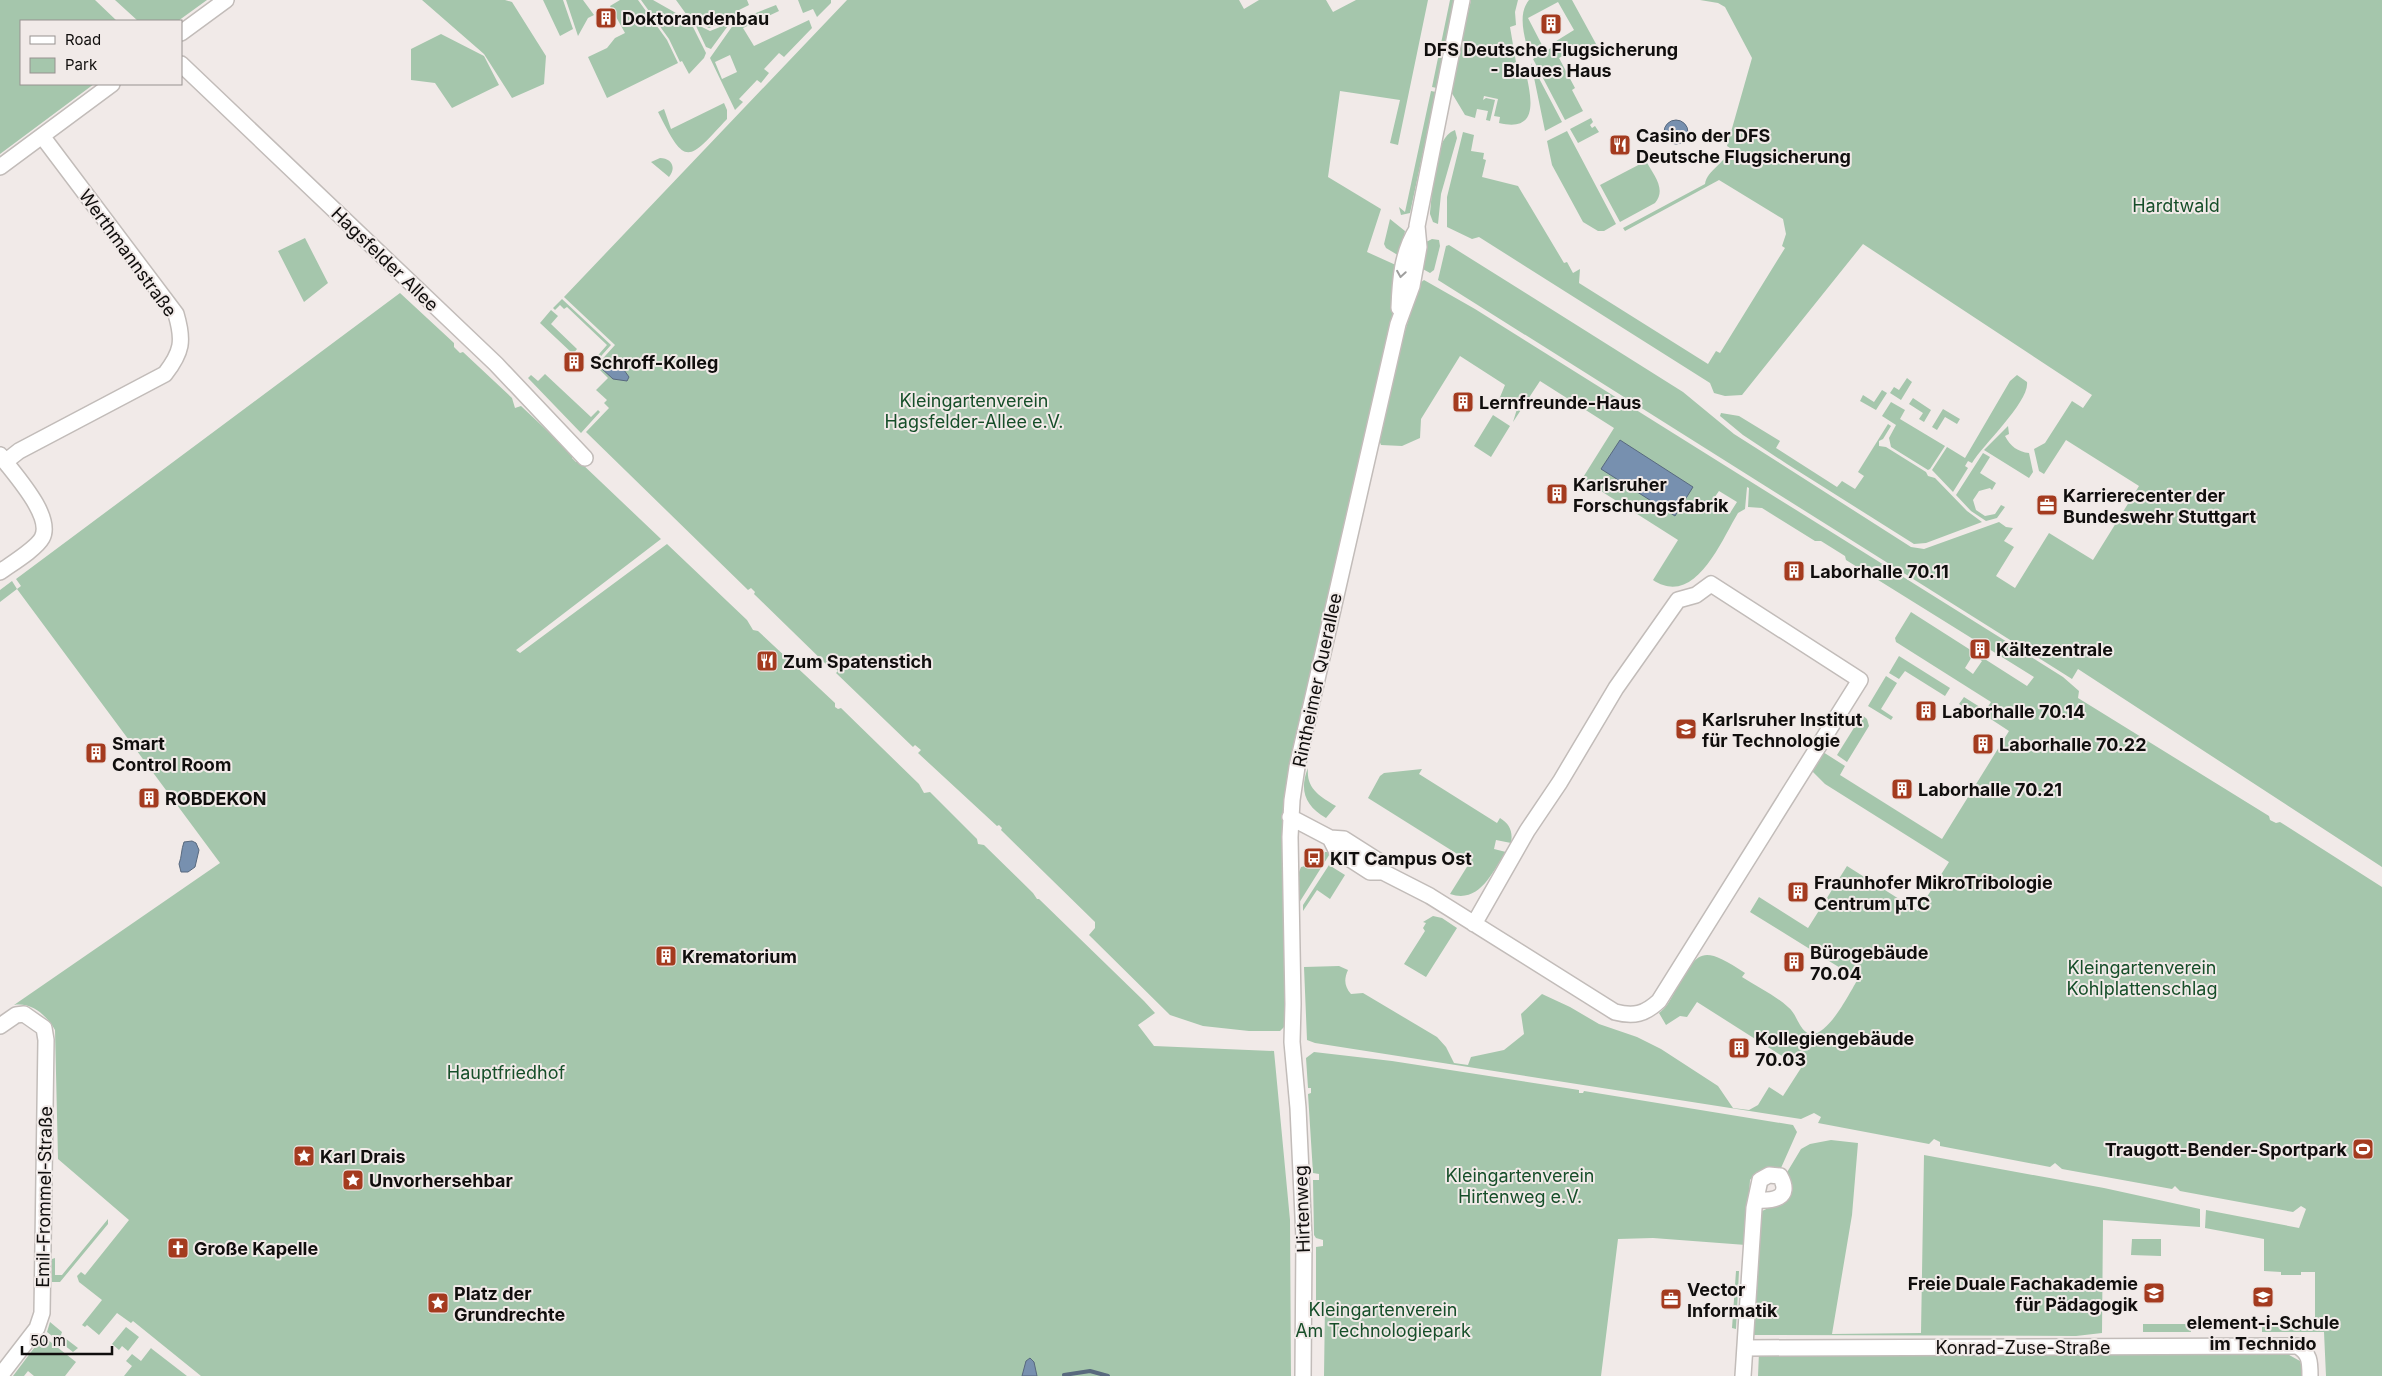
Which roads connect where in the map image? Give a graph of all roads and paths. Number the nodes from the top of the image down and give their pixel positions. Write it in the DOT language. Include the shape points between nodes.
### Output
graph roads {
  1 [pos="226,0"];
  2 [pos="1462,0"];
  3 [pos="182,32"];
  4 [pos="182,65"];
  5 [pos="111,85"];
  6 [pos="42,136"];
  7 [pos="0,167"];
  8 [pos="585,458"];
  9 [pos="2,459"];
  10 [pos="0,572"];
  11 [pos="1290,817"];
  12 [pos="1474,924"];
  13 [pos="0,1026"];
  14 [pos="1292,1042"];
  15 [pos="1756,1200"];
  16 [pos="1745,1348"];
  17 [pos="0,1376"];
  18 [pos="1303,1376"];
  19 [pos="1743,1376"];
  20 [pos="2310,1376"];
  1 -- 3 [label="street"];
  2 -- 11 [label="street, Rintheimer Querallee" via="1417,229 1420,247 1412,286 1398,324 1297,767"];
  4 -- 8 [label="street, Hagsfelder Allee" via="496,364"];
  5 -- 6 [label="street"];
  6 -- 7 [label="street"];
  6 -- 9 [label="street, Werthmannstraße" via="176,314 181,343 178,357 165,374"];
  9 -- 10 [label="street" via="42,513 45,528 42,539"];
  11 -- 12 [label="street" via="1330,838 1336,850 1370,872 1384,872"];
  11 -- 14 [label="street, Rintheimer Querallee"];
  12 -- 12 [label="street" via="1615,1012 1627,1016 1641,1014 1658,1001 1860,680 1711,584 1678,600 1616,688"];
  13 -- 17 [label="street, Emil-Frommel-Straße" via="16,1015 24,1014 44,1028 46,1040 42,1313 37,1328"];
  14 -- 18 [label="street, Hirtenweg" via="1304,1238"];
  15 -- 16 [label="street"];
  16 -- 19 [label="street"];
  16 -- 20 [label="street, Konrad-Zuse-Straße" via="2297,1346 2309,1358"];
}
